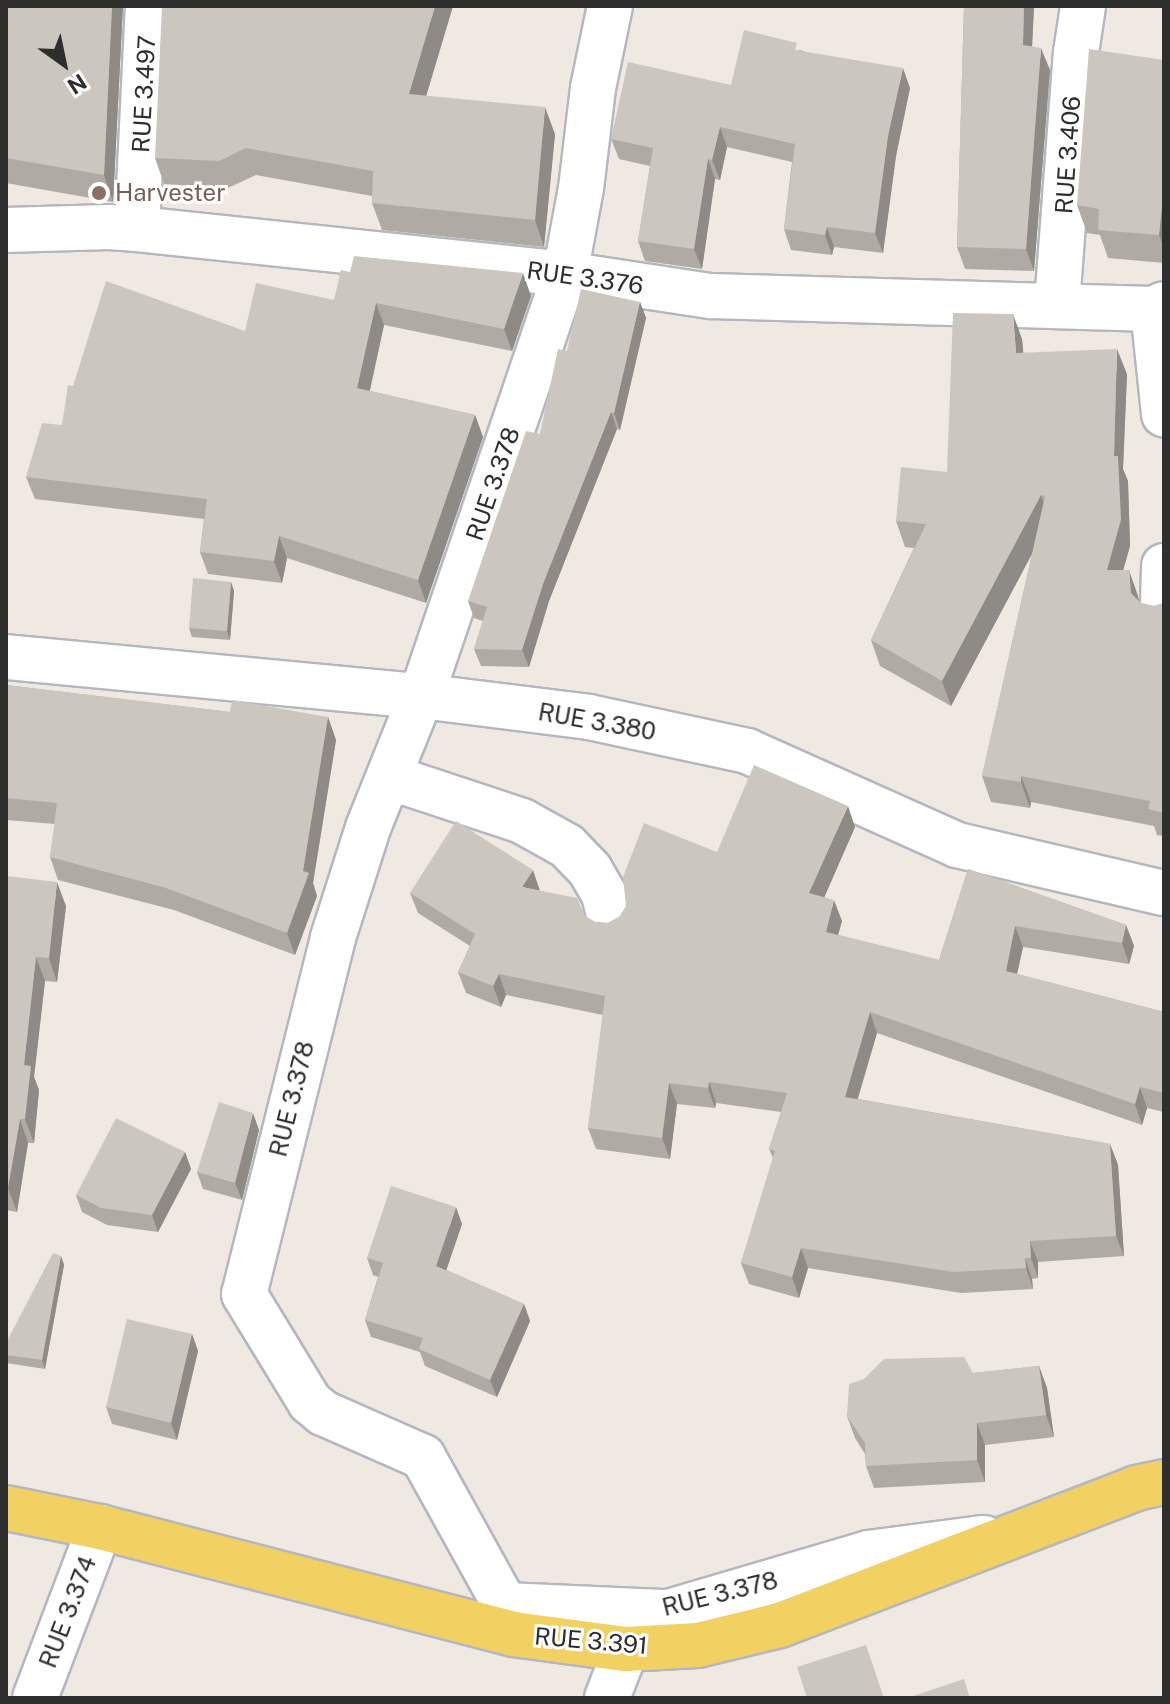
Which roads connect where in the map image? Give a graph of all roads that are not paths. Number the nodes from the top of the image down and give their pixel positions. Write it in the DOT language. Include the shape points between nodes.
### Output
graph roads {
  1 [pos="148,6"];
  2 [pos="610,6"];
  3 [pos="1083,6"];
  4 [pos="137,229"];
  5 [pos="6,230"];
  6 [pos="565,274"];
  7 [pos="1057,304"];
  8 [pos="1158,306"];
  9 [pos="1164,414"];
  10 [pos="1164,566"];
  11 [pos="1163,607"];
  12 [pos="6,657"];
  13 [pos="421,696"];
  14 [pos="389,777"];
  15 [pos="1164,893"];
  16 [pos="610,919"];
  17 [pos="1164,1482"];
  18 [pos="6,1508"];
  19 [pos="100,1527"];
  20 [pos="1014,1534"];
  21 [pos="626,1649"];
  22 [pos="35,1698"];
  23 [pos="607,1698"];
  1 -- 4 [label="street, RUE 3.497"];
  2 -- 6 [label="street, RUE 3.378"];
  3 -- 7 [label="street, RUE 3.406"];
  4 -- 5 [label="street, RUE 3.376"];
  4 -- 6 [label="street, RUE 3.376"];
  6 -- 7 [label="street, RUE 3.376" via="711,296"];
  6 -- 13 [label="street, RUE 3.378"];
  7 -- 8 [label="street, RUE 3.376"];
  8 -- 9 [label="street"];
  10 -- 11 [label="street"];
  12 -- 13 [label="street, RUE 3.380"];
  13 -- 14 [label="street, RUE 3.378"];
  13 -- 15 [label="street, RUE 3.380" via="589,717 747,751 957,845"];
  14 -- 16 [label="street" via="522,821 567,846 590,870"];
  14 -- 20 [label="street, RUE 3.378" via="333,938 244,1294 310,1402 323,1413 423,1457 505,1605 668,1612 868,1553"];
  17 -- 20 [label="main road, RUE 3.391"];
  18 -- 19 [label="main road, RUE 3.391"];
  19 -- 21 [label="main road, RUE 3.391" via="513,1634"];
  19 -- 22 [label="street, RUE 3.374"];
  20 -- 21 [label="main road, RUE 3.391" via="780,1625 698,1645"];
  21 -- 23 [label="street"];
}
